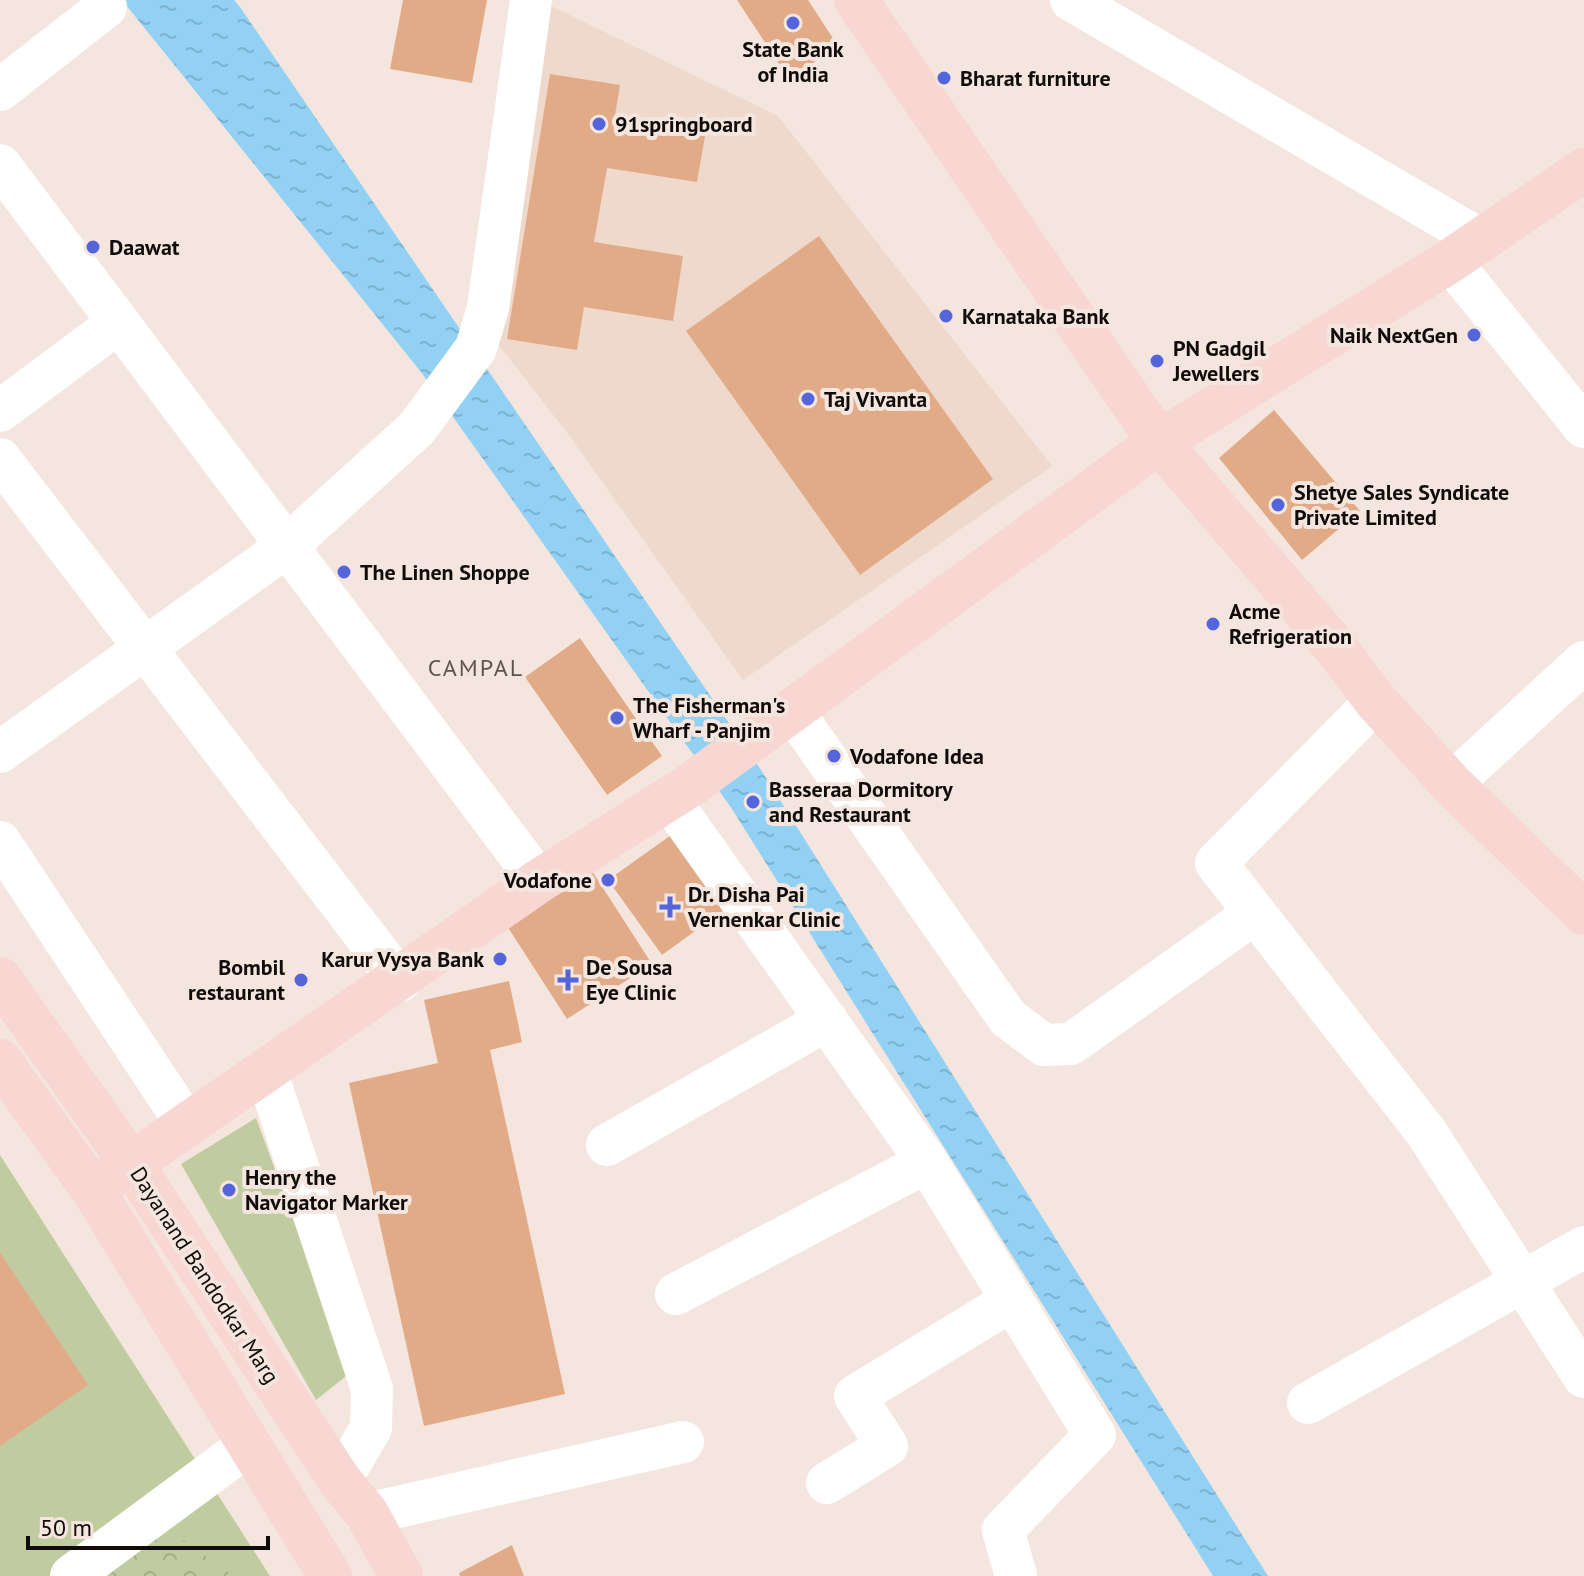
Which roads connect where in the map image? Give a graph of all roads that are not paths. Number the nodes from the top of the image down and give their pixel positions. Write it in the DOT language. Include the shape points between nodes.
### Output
graph roads {
  1 [pos="531,0"];
  2 [pos="856,0"];
  3 [pos="1071,0"];
  4 [pos="106,7"];
  5 [pos="0,90"];
  6 [pos="0,165"];
  7 [pos="1584,170"];
  8 [pos="1466,251"];
  9 [pos="118,323"];
  10 [pos="0,411"];
  11 [pos="1584,427"];
  12 [pos="1159,442"];
  13 [pos="0,459"];
  14 [pos="286,547"];
  15 [pos="144,651"];
  16 [pos="1574,684"];
  17 [pos="1376,701"];
  18 [pos="779,719"];
  19 [pos="0,752"];
  20 [pos="1451,784"];
  21 [pos="679,792"];
  22 [pos="0,842"];
  23 [pos="539,881"];
  24 [pos="1255,913"];
  25 [pos="1584,913"];
  26 [pos="0,979"];
  27 [pos="400,981"];
  28 [pos="827,1020"];
  29 [pos="0,1061"];
  30 [pos="266,1071"];
  31 [pos="187,1125"];
  32 [pos="607,1145"];
  33 [pos="927,1162"];
  34 [pos="131,1163"];
  35 [pos="93,1190"];
  36 [pos="1584,1247"];
  37 [pos="1523,1281"];
  38 [pos="676,1294"];
  39 [pos="1011,1301"];
  40 [pos="1584,1377"];
  41 [pos="1308,1403"];
  42 [pos="683,1442"];
  43 [pos="250,1444"];
  44 [pos="827,1483"];
  45 [pos="354,1498"];
  46 [pos="71,1576"];
  47 [pos="330,1576"];
  48 [pos="401,1576"];
  49 [pos="1016,1576"];
  1 -- 14 [label="street" via="488,308 476,348 417,428"];
  2 -- 12 [label="main road"];
  3 -- 8 [label="street"];
  4 -- 5 [label="street"];
  6 -- 9 [label="street"];
  7 -- 8 [label="main road"];
  8 -- 11 [label="street"];
  8 -- 12 [label="main road"];
  9 -- 10 [label="street"];
  9 -- 14 [label="street"];
  12 -- 17 [label="main road"];
  12 -- 18 [label="main road"];
  13 -- 15 [label="street"];
  14 -- 15 [label="street"];
  14 -- 23 [label="street"];
  15 -- 19 [label="street"];
  15 -- 27 [label="street"];
  16 -- 20 [label="street"];
  17 -- 20 [label="main road"];
  17 -- 24 [label="street" via="1216,863"];
  18 -- 21 [label="main road"];
  18 -- 24 [label="street" via="1008,1018 1044,1045 1071,1044"];
  20 -- 25 [label="main road"];
  21 -- 23 [label="main road"];
  21 -- 28 [label="street"];
  22 -- 31 [label="street"];
  23 -- 27 [label="main road"];
  24 -- 37 [label="street" via="1426,1132"];
  26 -- 34 [label="main road, Dayanand Bandodkar Marg"];
  27 -- 30 [label="main road"];
  28 -- 32 [label="street"];
  28 -- 33 [label="street"];
  29 -- 35 [label="main road"];
  30 -- 31 [label="main road"];
  30 -- 45 [label="street" via="372,1389 371,1428"];
  31 -- 34 [label="main road"];
  33 -- 38 [label="street"];
  33 -- 39 [label="street"];
  34 -- 35 [label="main road"];
  34 -- 45 [label="main road, Dayanand Bandodkar Marg"];
  35 -- 43 [label="main road"];
  36 -- 37 [label="street"];
  37 -- 40 [label="street"];
  37 -- 41 [label="street"];
  39 -- 44 [label="street" via="855,1396 887,1446"];
  39 -- 49 [label="street" via="1095,1435 1003,1530"];
  42 -- 45 [label="street"];
  43 -- 46 [label="street"];
  43 -- 47 [label="main road"];
  45 -- 48 [label="main road, Dayanand Bandodkar Marg"];
}
